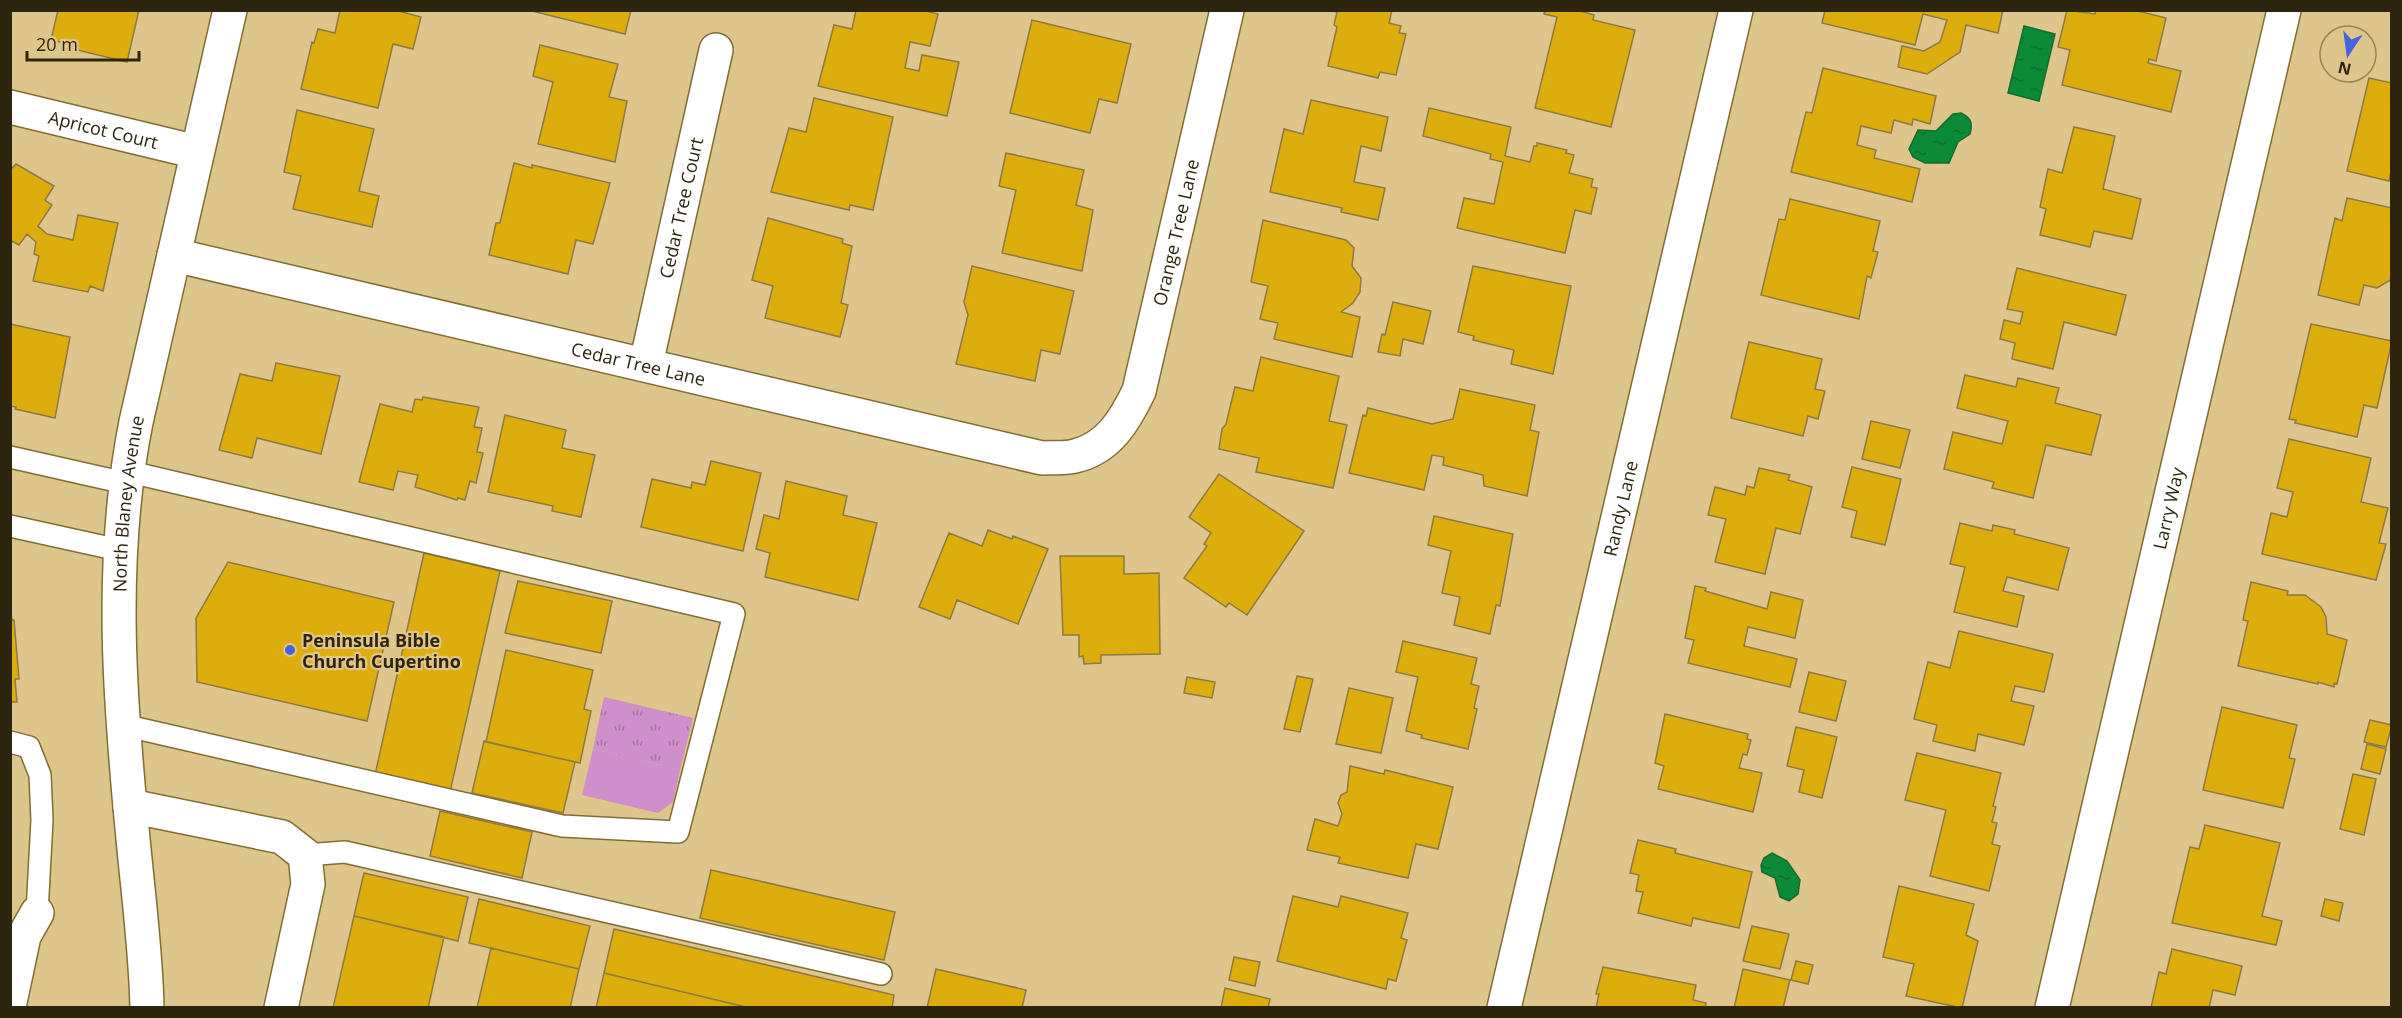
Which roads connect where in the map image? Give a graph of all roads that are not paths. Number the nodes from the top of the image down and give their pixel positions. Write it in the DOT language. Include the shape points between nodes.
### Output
graph roads {
  1 [pos="230,10"];
  2 [pos="1227,10"];
  3 [pos="1736,10"];
  4 [pos="2284,10"];
  5 [pos="716,50"];
  6 [pos="10,107"];
  7 [pos="197,152"];
  8 [pos="174,255"];
  9 [pos="645,364"];
  10 [pos="1103,442"];
  11 [pos="10,457"];
  12 [pos="125,477"];
  13 [pos="10,526"];
  14 [pos="119,550"];
  15 [pos="123,725"];
  16 [pos="10,742"];
  17 [pos="129,806"];
  18 [pos="305,855"];
  19 [pos="37,913"];
  20 [pos="881,974"];
  21 [pos="10,1002"];
  22 [pos="147,1008"];
  23 [pos="281,1008"];
  24 [pos="1504,1008"];
  25 [pos="2052,1008"];
  1 -- 7 [label="street, North Blaney Avenue"];
  2 -- 10 [label="street, Orange Tree Lane" via="1139,391 1124,423"];
  3 -- 24 [label="street, Randy Lane"];
  4 -- 25 [label="street, Larry Way"];
  5 -- 9 [label="street, Cedar Tree Court"];
  6 -- 7 [label="street, Apricot Court"];
  7 -- 8 [label="street, North Blaney Avenue"];
  8 -- 9 [label="street, Cedar Tree Lane"];
  8 -- 12 [label="street, North Blaney Avenue"];
  9 -- 10 [label="street, Cedar Tree Lane" via="1042,458 1075,456"];
  11 -- 12 [label="lane"];
  12 -- 14 [label="street, North Blaney Avenue"];
  12 -- 15 [label="lane" via="734,614 678,832 562,825"];
  13 -- 14 [label="lane"];
  14 -- 15 [label="street, North Blaney Avenue"];
  15 -- 17 [label="street, North Blaney Avenue"];
  16 -- 19 [label="lane" via="29,747 40,776"];
  17 -- 18 [label="street" via="282,837"];
  17 -- 22 [label="street, North Blaney Avenue"];
  18 -- 20 [label="lane" via="345,852"];
  18 -- 23 [label="street" via="308,884"];
  19 -- 21 [label="street" via="24,936"];
}
